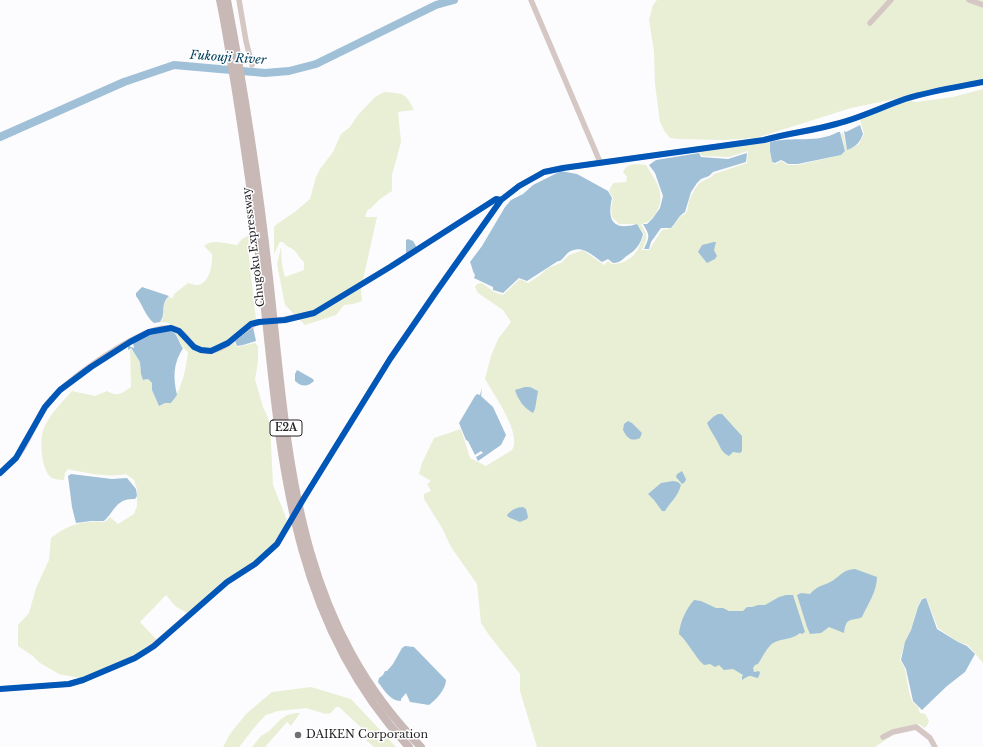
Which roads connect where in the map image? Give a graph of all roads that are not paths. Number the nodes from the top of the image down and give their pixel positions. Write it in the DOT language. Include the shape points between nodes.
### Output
graph roads {
  1 [pos="220,0"];
  2 [pos="228,0"];
  3 [pos="239,0"];
  4 [pos="532,0"];
  5 [pos="891,0"];
  6 [pos="969,0"];
  7 [pos="983,5"];
  8 [pos="870,23"];
  9 [pos="234,58"];
  10 [pos="252,65"];
  11 [pos="238,79"];
  12 [pos="983,82"];
  13 [pos="600,162"];
  14 [pos="501,200"];
  15 [pos="0,473"];
  16 [pos="304,498"];
  17 [pos="289,523"];
  18 [pos="0,689"];
  19 [pos="884,737"];
  20 [pos="409,747"];
  21 [pos="421,747"];
  22 [pos="935,747"];
  1 -- 9 [label="highway, Chugoku Expressway / E2A"];
  2 -- 9 [label="highway, Chugoku Expressway / E2A"];
  3 -- 10 [label="street"];
  4 -- 13 [label="street"];
  5 -- 8 [label="street"];
  6 -- 7 [label="street"];
  9 -- 11 [label="highway, Chugoku Expressway / E2A"];
  11 -- 20 [label="highway, Chugoku Expressway / E2A" via="277,422 297,532 312,586 344,658 370,700"];
  11 -- 21 [label="highway, Chugoku Expressway / E2A" via="262,215 289,453 311,556 327,603 363,676 391,714"];
  12 -- 13 [label="street" via="907,99 837,124 805,132"];
  13 -- 14 [label="street" via="544,172"];
  14 -- 15 [label="street, bridge" via="496,199 314,313 251,324 228,343 211,351 194,347 179,331 171,328 149,332 130,342 60,390 45,407 16,458"];
  14 -- 16 [label="street" via="390,359"];
  17 -- 18 [label="street" via="277,544 255,564 227,582 147,651 103,672 69,684"];
  19 -- 22 [label="street" via="893,732 916,727 930,738"];
}
